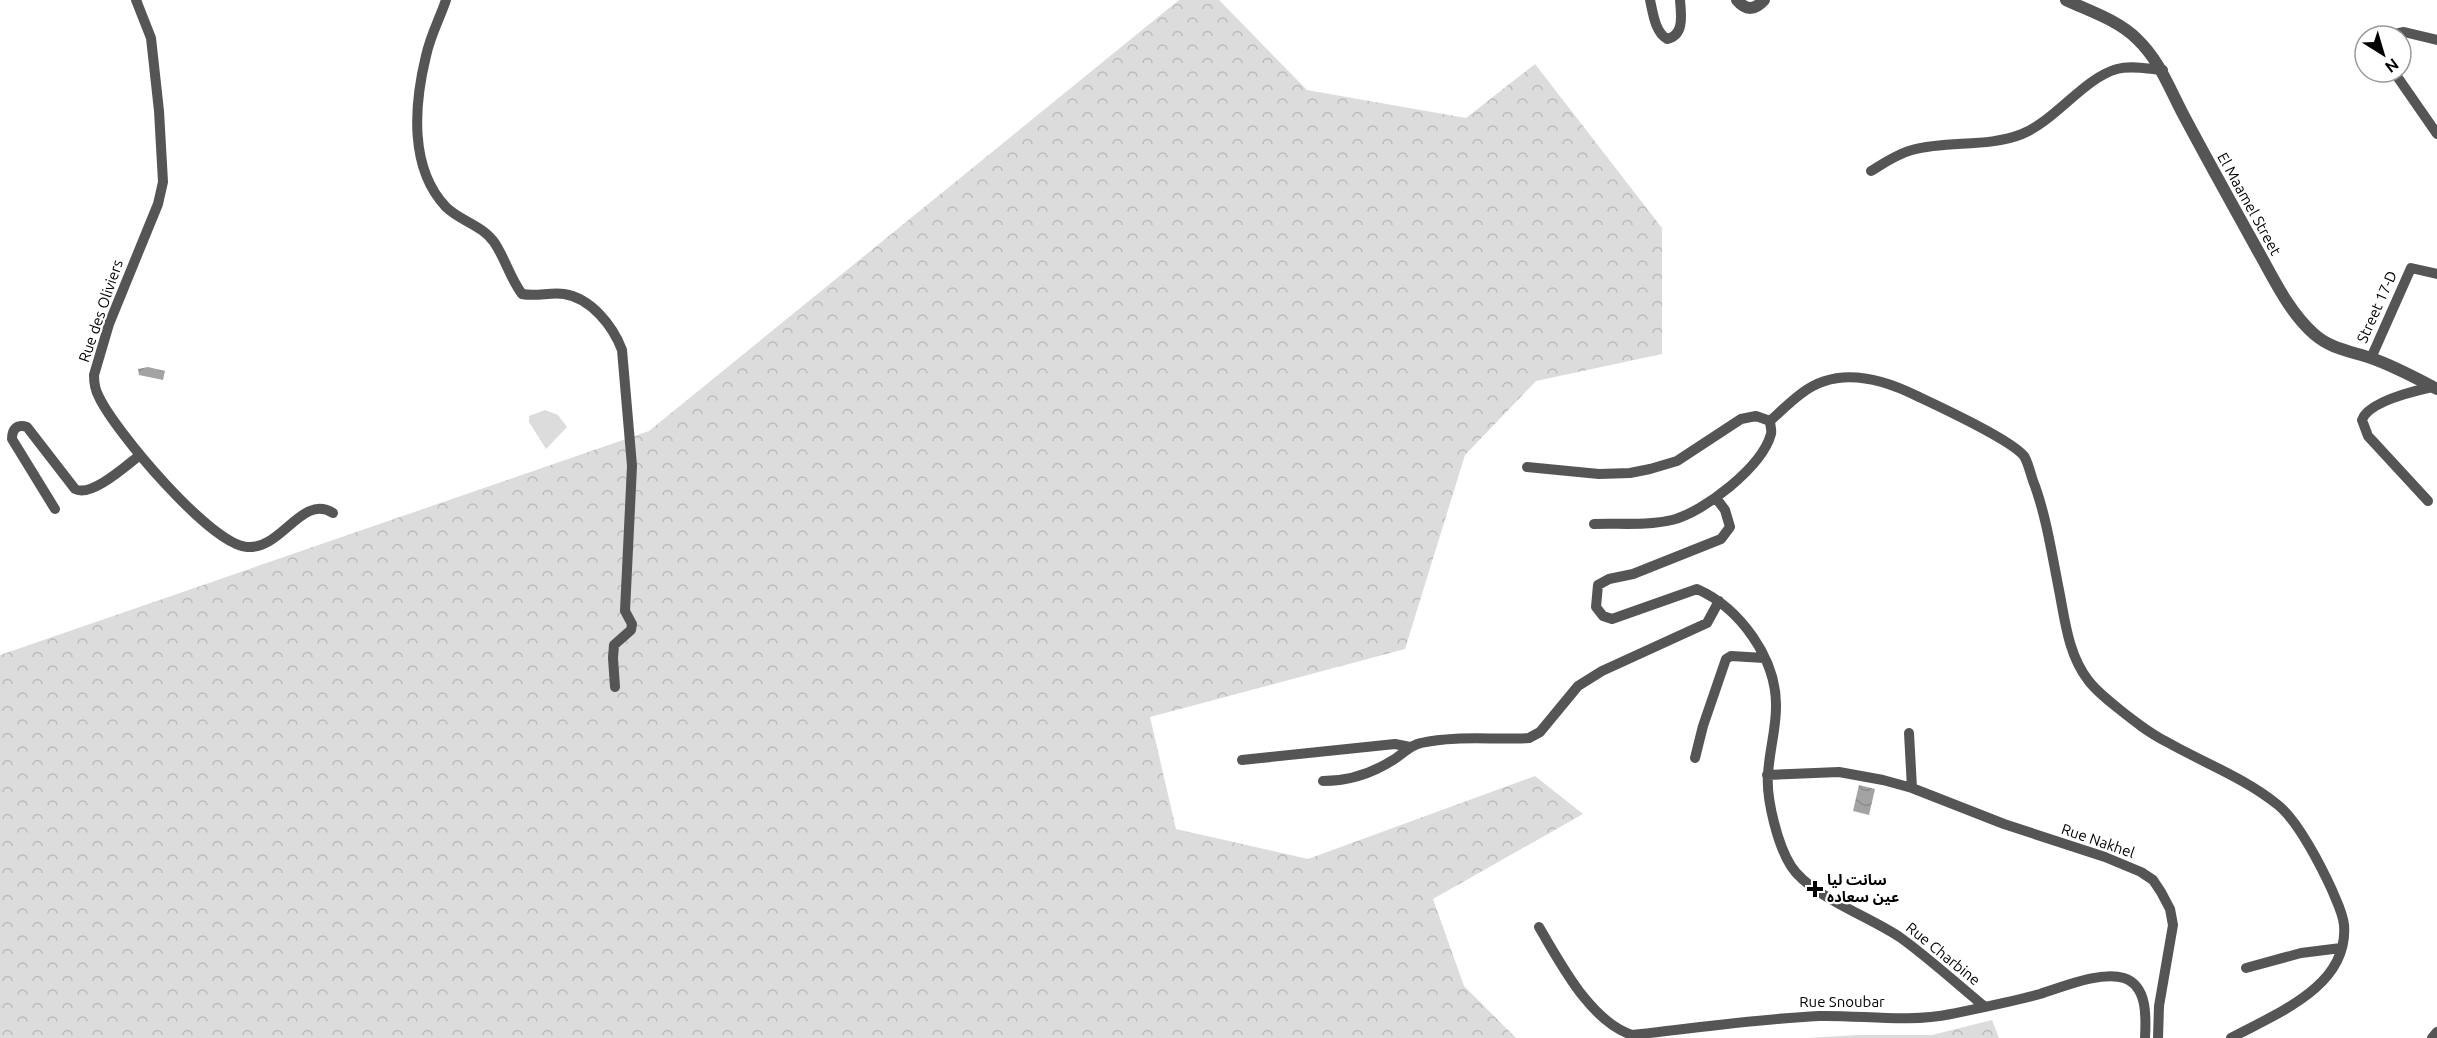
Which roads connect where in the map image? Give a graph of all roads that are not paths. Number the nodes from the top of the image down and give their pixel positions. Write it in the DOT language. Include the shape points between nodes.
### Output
graph roads {
  1 [pos="136,0"];
  2 [pos="446,0"];
  3 [pos="1650,0"];
  4 [pos="1680,0"];
  5 [pos="1737,0"];
  6 [pos="1764,0"];
  7 [pos="2066,0"];
  8 [pos="2413,34"];
  9 [pos="2437,40"];
  10 [pos="2163,70"];
  11 [pos="2402,84"];
  12 [pos="2437,134"];
  13 [pos="1871,171"];
  14 [pos="2437,274"];
  15 [pos="2371,358"];
  16 [pos="2434,388"];
  17 [pos="1770,421"];
  18 [pos="140,455"];
  19 [pos="1527,467"];
  20 [pos="1716,498"];
  21 [pos="2428,501"];
  22 [pos="55,509"];
  23 [pos="333,513"];
  24 [pos="1594,524"];
  25 [pos="1719,601"];
  26 [pos="1764,658"];
  27 [pos="615,687"];
  28 [pos="1909,733"];
  29 [pos="1410,747"];
  30 [pos="1695,758"];
  31 [pos="1242,760"];
  32 [pos="1767,775"];
  33 [pos="1323,782"];
  34 [pos="1912,788"];
  35 [pos="1539,927"];
  36 [pos="2341,948"];
  37 [pos="2246,968"];
  38 [pos="1985,1007"];
  39 [pos="2437,1032"];
  40 [pos="2145,1038"];
  41 [pos="2158,1038"];
  42 [pos="2231,1038"];
  43 [pos="2432,1038"];
  1 -- 18 [label="street, Rue des Oliviers" via="151,38 163,182 158,204 109,324 94,384 99,398"];
  2 -- 27 [label="street" via="426,54 420,86 417,124 424,174 447,208 493,240 522,294 575,297 607,322 622,350 632,466 625,611 632,624 631,630 614,645"];
  3 -- 4 [label="street" via="1660,34 1667,39 1675,36 1680,27"];
  5 -- 6 [label="street" via="1749,9"];
  7 -- 10 [label="street, El Maamel Street" via="2122,27"];
  8 -- 9 [label="street"];
  10 -- 13 [label="street" via="2116,69 2080,92 2045,122 2022,134 1995,141 1911,150"];
  10 -- 15 [label="street, El Maamel Street" via="2206,159 2291,306 2323,341"];
  11 -- 12 [label="street"];
  14 -- 15 [label="street, Street 17-D" via="2411,268"];
  15 -- 16 [label="street, El Maamel Street"];
  16 -- 21 [label="street" via="2380,404 2363,415 2362,420 2368,436"];
  17 -- 19 [label="street" via="1756,416 1741,419 1684,457 1630,473"];
  17 -- 20 [label="street" via="1771,433 1762,451 1743,475"];
  17 -- 36 [label="street" via="1820,382 1875,379 1906,390 1999,438 2024,456 2047,528 2077,664 2088,681 2136,722 2279,806 2329,883 2344,925"];
  18 -- 22 [label="street" via="105,481 80,491 27,427 15,428 12,439"];
  18 -- 23 [label="street, Rue des Oliviers" via="201,519 236,544 247,547 270,542 311,509"];
  20 -- 24 [label="street" via="1672,520"];
  20 -- 25 [label="street" via="1730,527 1721,539 1633,574 1609,579 1598,585 1596,607 1612,620 1697,588"];
  25 -- 26 [label="street, Rue Charbine" via="1748,630"];
  25 -- 29 [label="street" via="1707,623 1578,686 1540,732 1529,738 1453,740"];
  26 -- 30 [label="street" via="1726,659"];
  26 -- 32 [label="street, Rue Charbine" via="1773,677 1777,705"];
  28 -- 34 [label="street"];
  29 -- 31 [label="street" via="1395,744"];
  29 -- 33 [label="street" via="1357,778"];
  32 -- 34 [label="street, Rue Nakhel" via="1839,772"];
  32 -- 38 [label="street, Rue Charbine" via="1782,847 1795,872 1901,939"];
  34 -- 41 [label="street, Rue Nakhel" via="2004,824 2105,856 2153,880 2170,909 2173,925 2159,1006"];
  35 -- 38 [label="street, Rue Snoubar" via="1591,1005 1621,1031 1632,1035 1760,1019 1929,1018"];
  36 -- 37 [label="street" via="2301,953"];
  36 -- 42 [label="street" via="2337,962 2316,987"];
  38 -- 40 [label="street, Rue Snoubar" via="2091,979 2126,978 2142,997"];
  39 -- 43 [label="street"];
}
